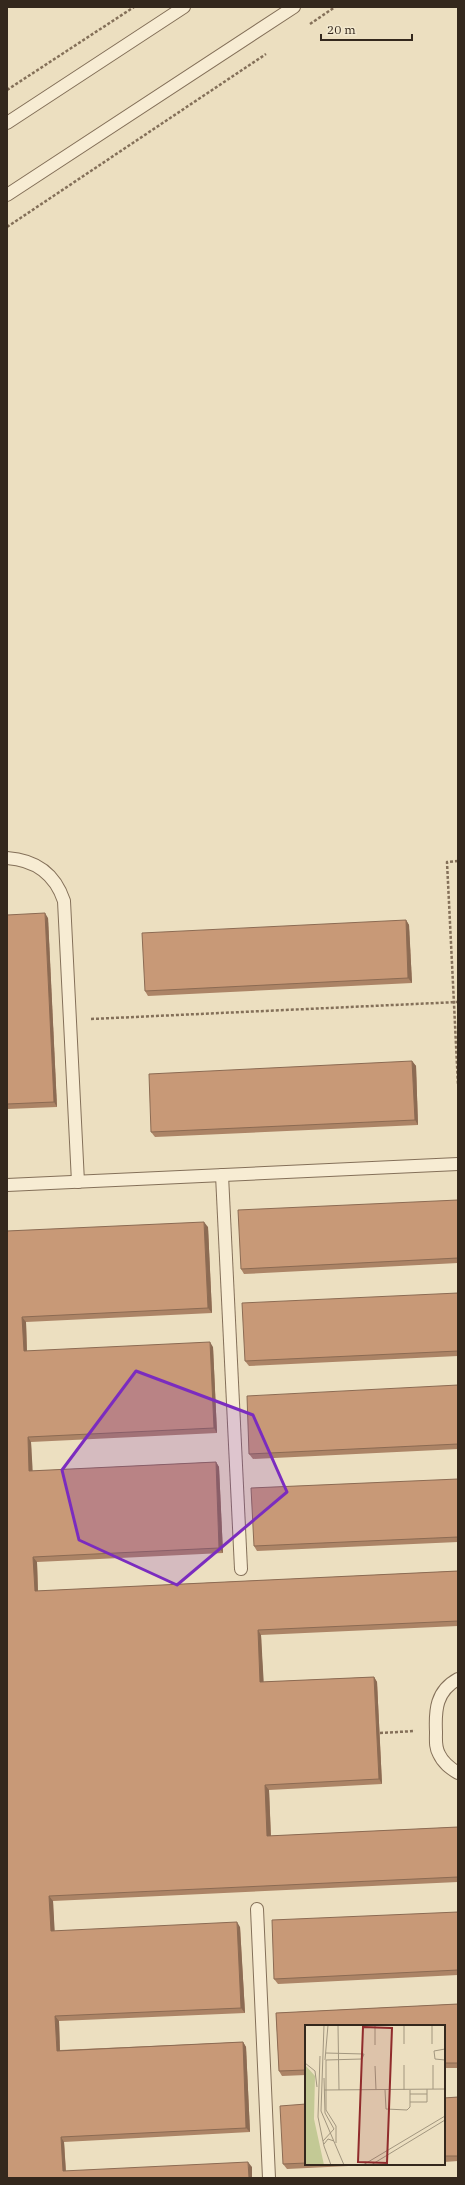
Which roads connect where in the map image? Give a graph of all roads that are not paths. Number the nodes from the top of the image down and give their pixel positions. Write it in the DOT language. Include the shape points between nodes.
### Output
graph roads {
  1 [pos="184,7"];
  2 [pos="294,7"];
  3 [pos="7,123"];
  4 [pos="7,194"];
  5 [pos="7,858"];
  6 [pos="458,1164"];
  7 [pos="222,1175"];
  8 [pos="78,1182"];
  9 [pos="7,1185"];
  10 [pos="241,1570"];
  11 [pos="458,1680"];
  12 [pos="458,1773"];
  13 [pos="257,1909"];
  14 [pos="269,2178"];
  1 -- 3 [label="lane"];
  2 -- 4 [label="lane"];
  5 -- 8 [label="lane" via="27,861 50,876 61,892 65,910"];
  6 -- 7 [label="lane"];
  7 -- 8 [label="lane"];
  7 -- 10 [label="lane"];
  8 -- 9 [label="lane"];
  11 -- 12 [label="lane" via="444,1690 436,1705 436,1748 448,1767"];
  13 -- 14 [label="lane"];
}
